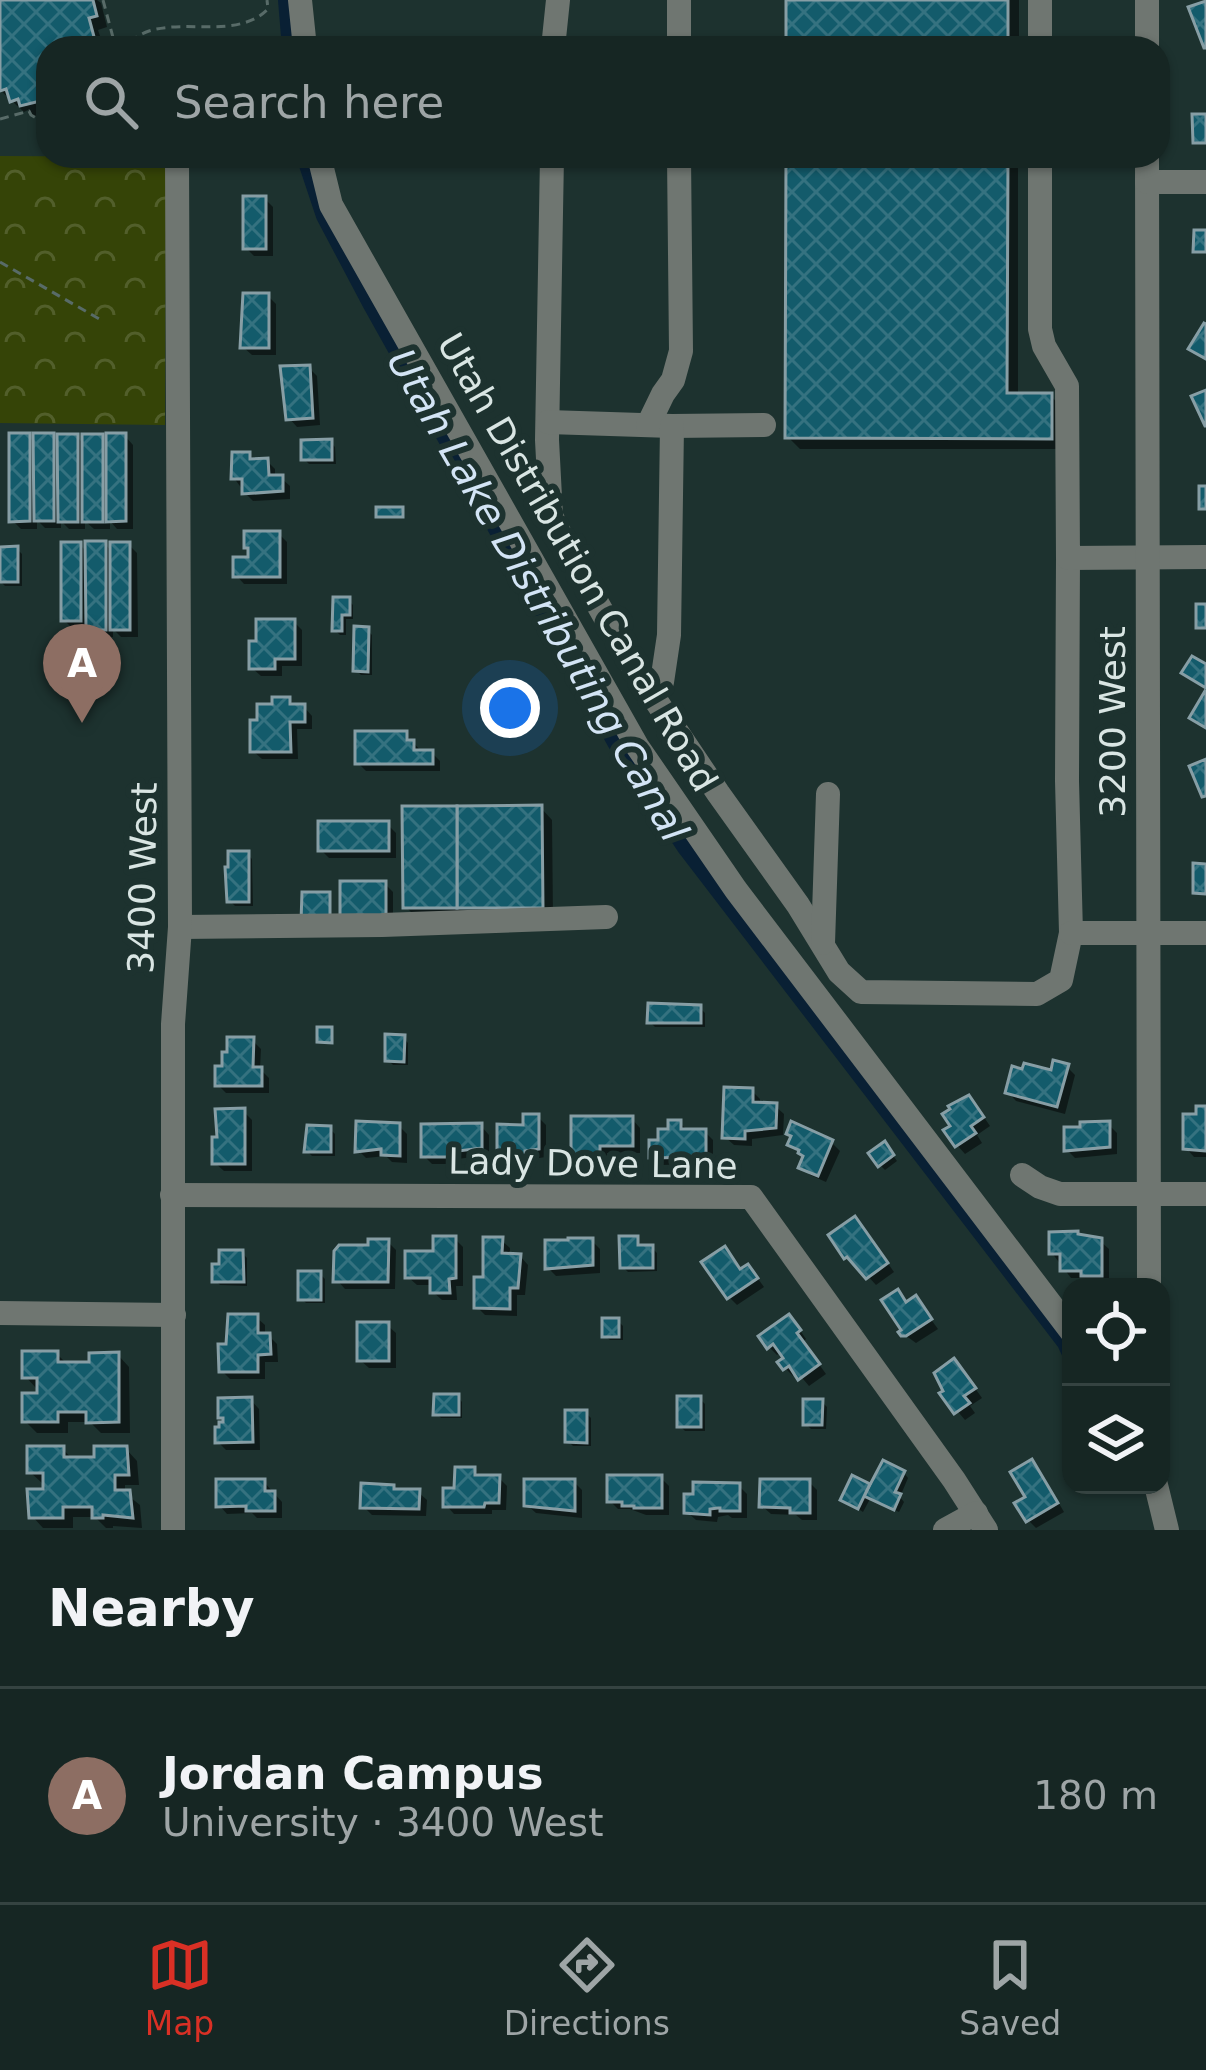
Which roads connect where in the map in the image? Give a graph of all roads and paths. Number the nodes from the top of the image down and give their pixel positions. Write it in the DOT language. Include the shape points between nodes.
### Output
graph roads {
  1 [pos="102,0"];
  2 [pos="267,0"];
  3 [pos="300,0"];
  4 [pos="558,0"];
  5 [pos="679,0"];
  6 [pos="1040,0"];
  7 [pos="1147,0"];
  8 [pos="94,2"];
  9 [pos="112,36"];
  10 [pos="138,36"];
  11 [pos="304,36"];
  12 [pos="554,36"];
  13 [pos="679,36"];
  14 [pos="1040,36"];
  15 [pos="1147,36"];
  16 [pos="36,118"];
  17 [pos="0,119"];
  18 [pos="177,168"];
  19 [pos="322,168"];
  20 [pos="552,168"];
  21 [pos="679,168"];
  22 [pos="1040,168"];
  23 [pos="1148,169"];
  24 [pos="1206,182"];
  25 [pos="0,262"];
  26 [pos="101,320"];
  27 [pos="548,422"];
  28 [pos="764,425"];
  29 [pos="660,426"];
  30 [pos="1148,557"];
  31 [pos="1206,557"];
  32 [pos="1069,558"];
  33 [pos="652,695"];
  34 [pos="828,794"];
  35 [pos="606,917"];
  36 [pos="180,927"];
  37 [pos="1070,933"];
  38 [pos="1150,934"];
  39 [pos="1206,934"];
  40 [pos="823,945"];
  41 [pos="1022,1175"];
  42 [pos="1149,1194"];
  43 [pos="1206,1194"];
  44 [pos="172,1196"];
  45 [pos="1149,1278"];
  46 [pos="0,1313"];
  47 [pos="173,1315"];
  48 [pos="1062,1319"];
  49 [pos="1152,1494"];
  50 [pos="1156,1494"];
  51 [pos="981,1521"];
  52 [pos="173,1530"];
  53 [pos="945,1530"];
  54 [pos="1150,1530"];
  55 [pos="1167,1530"];
  1 -- 8 [label="path"];
  1 -- 9 [label="path"];
  2 -- 10 [label="path" via="268,9 249,23"];
  3 -- 11 [label="street"];
  4 -- 12 [label="street"];
  5 -- 13 [label="street"];
  6 -- 14 [label="street"];
  7 -- 15 [label="street"];
  16 -- 17 [label="path" via="29,111"];
  18 -- 36 [label="street, 3400 West"];
  19 -- 48 [label="street, Utah Distribution Canal Road" via="331,205 637,746 736,890"];
  20 -- 27 [label="street"];
  21 -- 29 [label="street" via="681,350 662,394"];
  22 -- 32 [label="street" via="1040,328 1069,402"];
  23 -- 24 [label="street"];
  23 -- 30 [label="street, 3200 West"];
  25 -- 26 [label="path"];
  27 -- 29 [label="street"];
  27 -- 33 [label="street" via="550,516"];
  28 -- 29 [label="street"];
  29 -- 33 [label="street" via="670,635"];
  30 -- 31 [label="street"];
  30 -- 32 [label="street"];
  30 -- 38 [label="street, 3200 West"];
  32 -- 37 [label="street"];
  33 -- 40 [label="street"];
  34 -- 40 [label="street"];
  35 -- 36 [label="street"];
  36 -- 44 [label="street, 3400 West"];
  37 -- 38 [label="street"];
  37 -- 40 [label="street" via="1061,980 1037,994 861,992"];
  38 -- 39 [label="street"];
  38 -- 42 [label="street, 3200 West"];
  41 -- 42 [label="street" via="1060,1194"];
  42 -- 43 [label="street"];
  42 -- 45 [label="street, 3200 West"];
  44 -- 47 [label="street, 3400 West"];
  44 -- 51 [label="street, Lady Dove Lane" via="752,1197"];
  46 -- 47 [label="street"];
  47 -- 52 [label="street, 3400 West"];
  49 -- 54 [label="street"];
  50 -- 55 [label="street"];
  51 -- 53 [label="street"];
}
